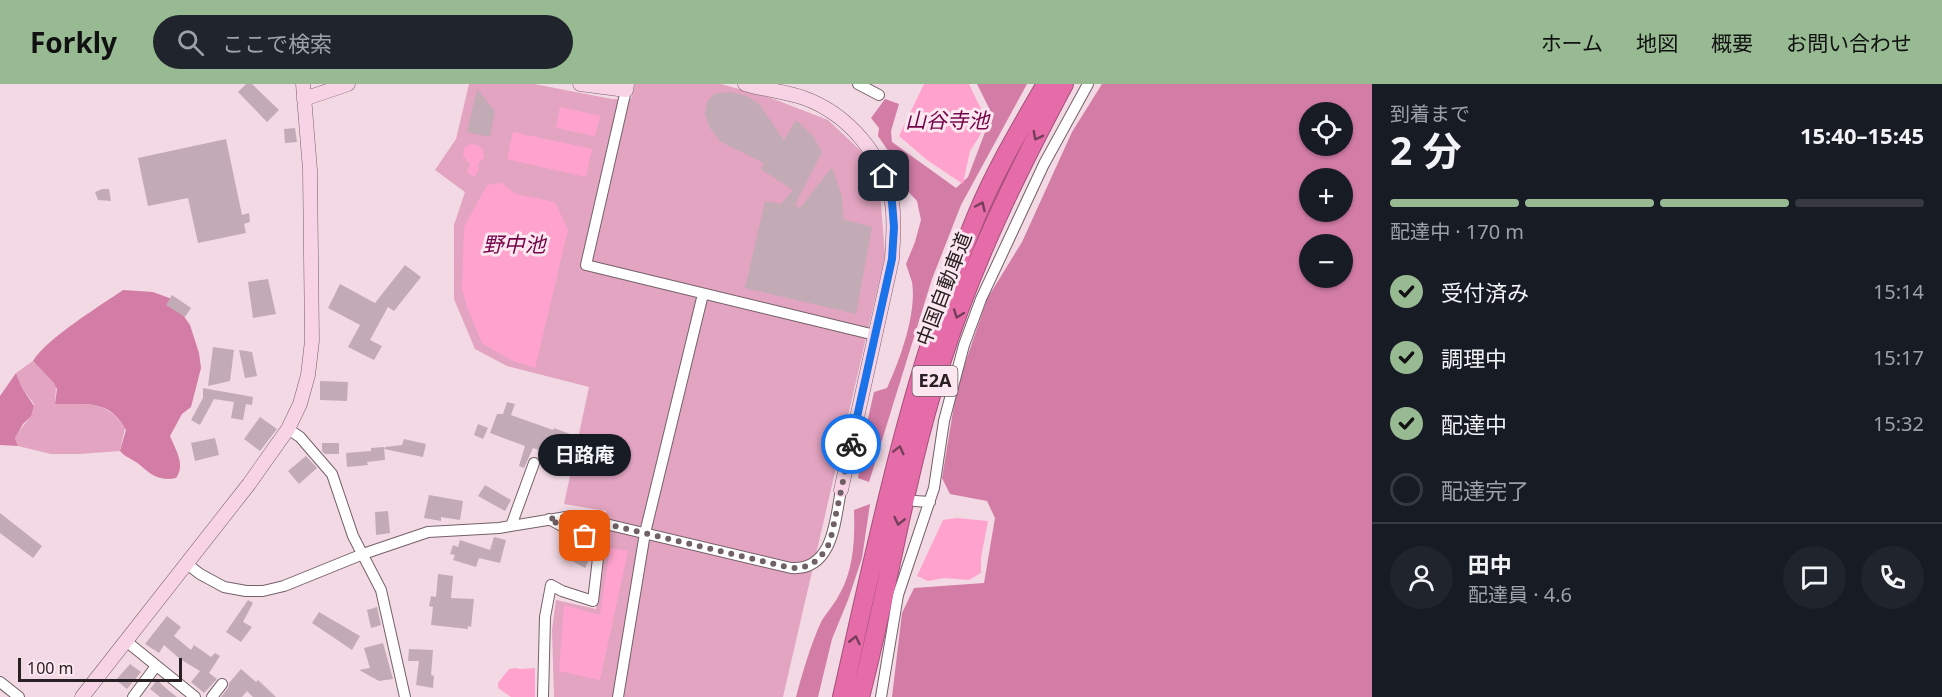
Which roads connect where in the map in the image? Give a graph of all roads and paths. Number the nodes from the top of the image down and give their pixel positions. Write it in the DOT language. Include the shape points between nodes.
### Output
graph roads {
  1 [pos="303,84"];
  2 [pos="348,84"];
  3 [pos="580,84"];
  4 [pos="745,84"];
  5 [pos="858,84"];
  6 [pos="1046,84"];
  7 [pos="1064,84"];
  8 [pos="1088,84"];
  9 [pos="627,87"];
  10 [pos="879,95"];
  11 [pos="304,99"];
  12 [pos="703,294"];
  13 [pos="875,335"];
  14 [pos="288,429"];
  15 [pos="534,464"];
  16 [pos="841,490"];
  17 [pos="915,501"];
  18 [pos="930,502"];
  19 [pos="549,519"];
  20 [pos="511,526"];
  21 [pos="645,534"];
  22 [pos="363,554"];
  23 [pos="187,564"];
  24 [pos="126,641"];
  25 [pos="156,666"];
  26 [pos="0,682"];
  27 [pos="222,684"];
  28 [pos="20,697"];
  29 [pos="82,697"];
  30 [pos="134,697"];
  31 [pos="195,697"];
  32 [pos="212,697"];
  33 [pos="405,697"];
  34 [pos="543,697"];
  35 [pos="618,697"];
  36 [pos="842,697"];
  37 [pos="860,697"];
  38 [pos="881,697"];
  1 -- 11 [label="street"];
  2 -- 11 [label="street"];
  3 -- 9 [label="street"];
  4 -- 13 [label="street" via="781,90 825,108 868,146 884,176 892,202 892,259"];
  5 -- 10 [label="street"];
  36 -- 6 [label="highway, 中国自動車道 / E2A, one-way" via="899,447 923,361 977,215 1005,155"];
  7 -- 37 [label="highway, 中国自動車道 / E2A, one-way" via="1001,205 939,367 908,483"];
  8 -- 18 [label="street" via="1044,164 981,299 954,379"];
  9 -- 12 [label="street" via="586,265"];
  11 -- 14 [label="street" via="310,170 312,342 300,404"];
  12 -- 13 [label="street"];
  12 -- 21 [label="street"];
  13 -- 16 [label="street"];
  14 -- 22 [label="street" via="332,474"];
  14 -- 23 [label="street"];
  15 -- 20 [label="street"];
  16 -- 21 [label="street" via="830,542 814,564 802,569"];
  17 -- 18 [label="street"];
  18 -- 38 [label="street" via="897,595"];
  19 -- 20 [label="street"];
  19 -- 21 [label="street" via="572,516"];
  19 -- 34 [label="street" via="600,541 593,601 551,585 545,617"];
  20 -- 22 [label="street" via="428,532"];
  21 -- 35 [label="street"];
  22 -- 23 [label="street" via="262,591 224,587"];
  22 -- 33 [label="street" via="381,590"];
  23 -- 24 [label="street"];
  24 -- 25 [label="street"];
  24 -- 29 [label="street"];
  25 -- 30 [label="street"];
  25 -- 31 [label="street"];
  26 -- 28 [label="street"];
  27 -- 32 [label="street"];
}
